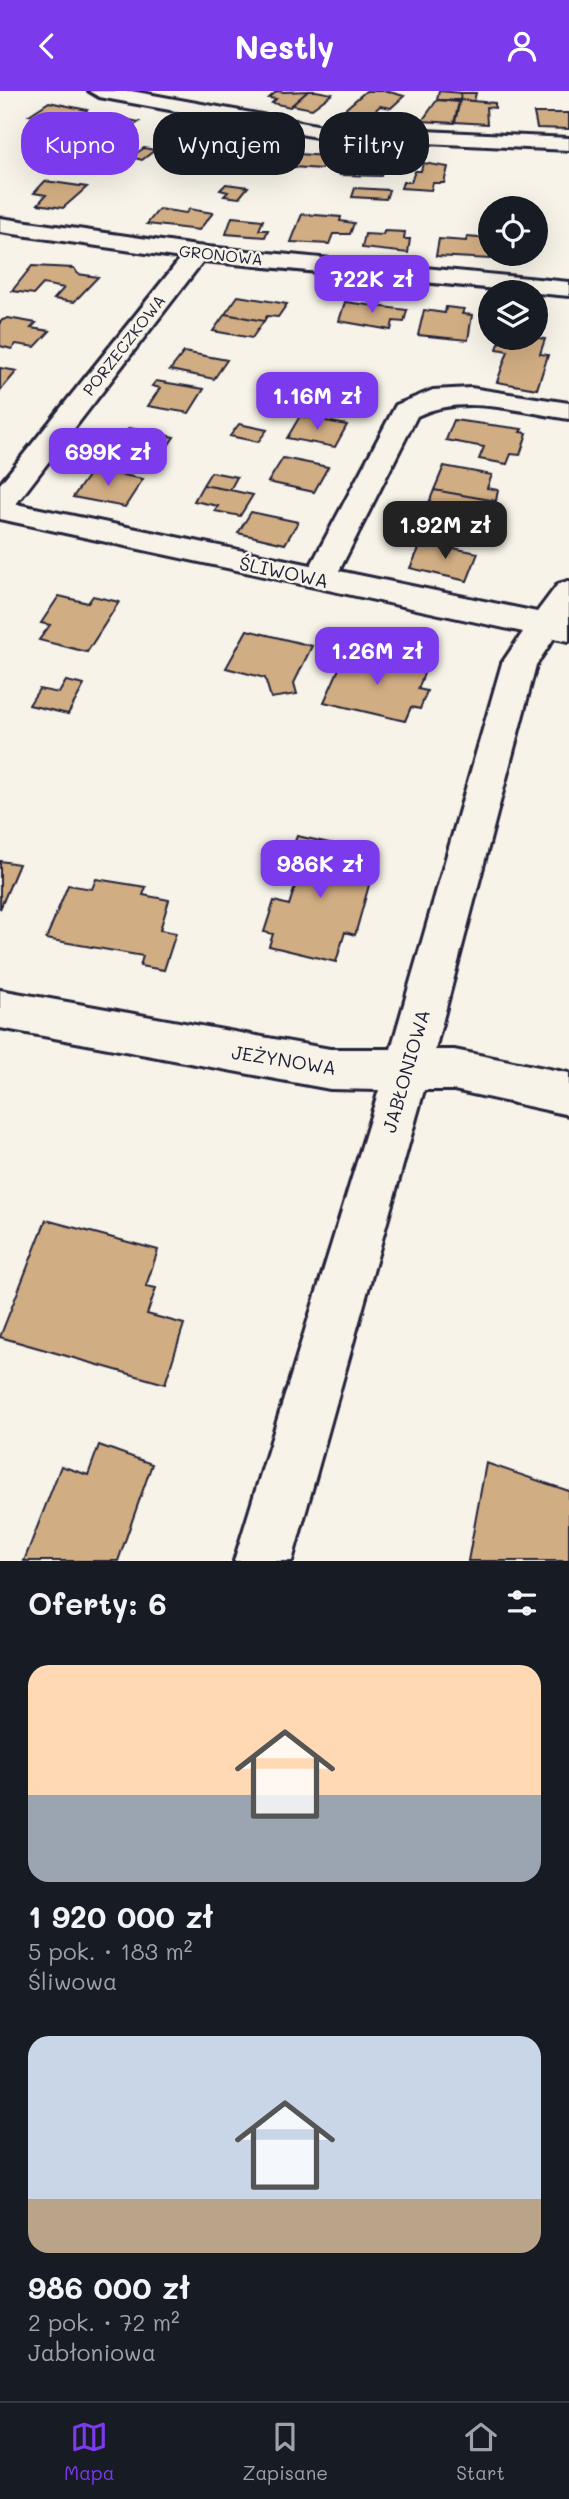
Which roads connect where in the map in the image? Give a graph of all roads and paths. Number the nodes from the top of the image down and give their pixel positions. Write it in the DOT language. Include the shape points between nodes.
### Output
graph roads {
  1 [pos="99,91"];
  2 [pos="569,144"];
  3 [pos="0,225"];
  4 [pos="197,253"];
  5 [pos="569,289"];
  6 [pos="569,411"];
  7 [pos="0,504"];
  8 [pos="0,510"];
  9 [pos="319,580"];
  10 [pos="569,592"];
  11 [pos="556,629"];
  12 [pos="0,1009"];
  13 [pos="407,1071"];
  14 [pos="569,1094"];
  15 [pos="263,1561"];
  1 -- 2 [label="street" via="322,132"];
  3 -- 4 [label="street, GRONOWA"];
  4 -- 5 [label="street, GRONOWA"];
  4 -- 7 [label="street, PORZECZKOWA"];
  6 -- 9 [label="street" via="471,396 433,398 406,411"];
  8 -- 9 [label="street, ŚLIWOWA"];
  9 -- 11 [label="street, ŚLIWOWA"];
  10 -- 11 [label="street, JABŁONIOWA"];
  11 -- 13 [label="street, JABŁONIOWA" via="519,663"];
  12 -- 13 [label="street, JEŻYNOWA" via="330,1069"];
  13 -- 14 [label="street, JEŻYNOWA" via="454,1070"];
  13 -- 15 [label="street, JABŁONIOWA"];
}
